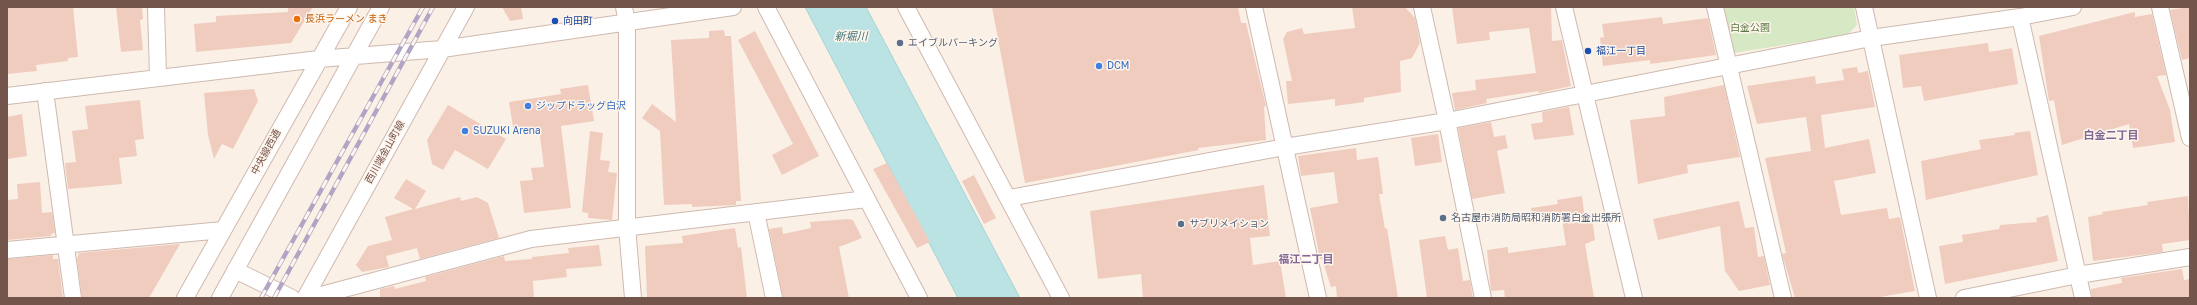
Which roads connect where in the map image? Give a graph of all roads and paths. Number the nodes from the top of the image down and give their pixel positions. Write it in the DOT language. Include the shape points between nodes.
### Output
graph roads {
  1 [pos="156,7"];
  2 [pos="349,7"];
  3 [pos="381,7"];
  4 [pos="466,7"];
  5 [pos="624,7"];
  6 [pos="733,7"];
  7 [pos="766,7"];
  8 [pos="906,7"];
  9 [pos="1254,7"];
  10 [pos="1422,7"];
  11 [pos="1564,7"];
  12 [pos="1715,7"];
  13 [pos="1864,7"];
  14 [pos="2073,7"];
  15 [pos="2160,7"];
  16 [pos="2020,17"];
  17 [pos="627,23"];
  18 [pos="1871,38"];
  19 [pos="442,49"];
  20 [pos="355,56"];
  21 [pos="318,59"];
  22 [pos="1727,66"];
  23 [pos="158,76"];
  24 [pos="45,91"];
  25 [pos="1587,94"];
  26 [pos="7,96"];
  27 [pos="1447,121"];
  28 [pos="2190,138"];
  29 [pos="1285,147"];
  30 [pos="1009,198"];
  31 [pos="867,199"];
  32 [pos="756,212"];
  33 [pos="627,227"];
  34 [pos="223,230"];
  35 [pos="66,245"];
  36 [pos="7,250"];
  37 [pos="2190,257"];
  38 [pos="235,270"];
  39 [pos="2078,275"];
  40 [pos="73,298"];
  41 [pos="185,298"];
  42 [pos="220,298"];
  43 [pos="292,298"];
  44 [pos="305,298"];
  45 [pos="310,298"];
  46 [pos="633,298"];
  47 [pos="774,298"];
  48 [pos="919,298"];
  49 [pos="1061,298"];
  50 [pos="1318,298"];
  51 [pos="1483,298"];
  52 [pos="1634,298"];
  53 [pos="1783,298"];
  54 [pos="1928,298"];
  55 [pos="1964,298"];
  56 [pos="2083,298"];
  1 -- 23 [label="street"];
  2 -- 21 [label="street, 中央線西通"];
  3 -- 20 [label="street"];
  4 -- 19 [label="street, 西川端金山町線"];
  5 -- 17 [label="street"];
  6 -- 17 [label="street"];
  7 -- 31 [label="street"];
  8 -- 30 [label="street"];
  9 -- 29 [label="street"];
  10 -- 27 [label="street"];
  11 -- 25 [label="street"];
  12 -- 22 [label="street"];
  13 -- 18 [label="street"];
  14 -- 16 [label="street"];
  15 -- 28 [label="street"];
  16 -- 18 [label="street"];
  16 -- 39 [label="street"];
  17 -- 19 [label="street"];
  17 -- 33 [label="street"];
  18 -- 22 [label="street"];
  18 -- 54 [label="street"];
  19 -- 20 [label="street"];
  19 -- 44 [label="street, 西川端金山町線"];
  20 -- 21 [label="street"];
  20 -- 38 [label="street"];
  21 -- 23 [label="street"];
  21 -- 34 [label="street, 中央線西通"];
  22 -- 25 [label="street"];
  22 -- 53 [label="street"];
  23 -- 24 [label="street"];
  24 -- 26 [label="street"];
  24 -- 35 [label="street"];
  25 -- 27 [label="street"];
  25 -- 52 [label="street"];
  27 -- 29 [label="street"];
  27 -- 51 [label="street"];
  29 -- 30 [label="street"];
  29 -- 50 [label="street"];
  30 -- 49 [label="street"];
  31 -- 32 [label="street"];
  31 -- 48 [label="street"];
  32 -- 33 [label="street"];
  32 -- 47 [label="street"];
  33 -- 45 [label="street" via="531,239"];
  33 -- 46 [label="street"];
  34 -- 35 [label="street"];
  34 -- 41 [label="street, 中央線西通"];
  35 -- 36 [label="street"];
  35 -- 40 [label="street"];
  37 -- 39 [label="street"];
  38 -- 42 [label="street"];
  38 -- 43 [label="street"];
  39 -- 55 [label="street"];
  39 -- 56 [label="street"];
}
